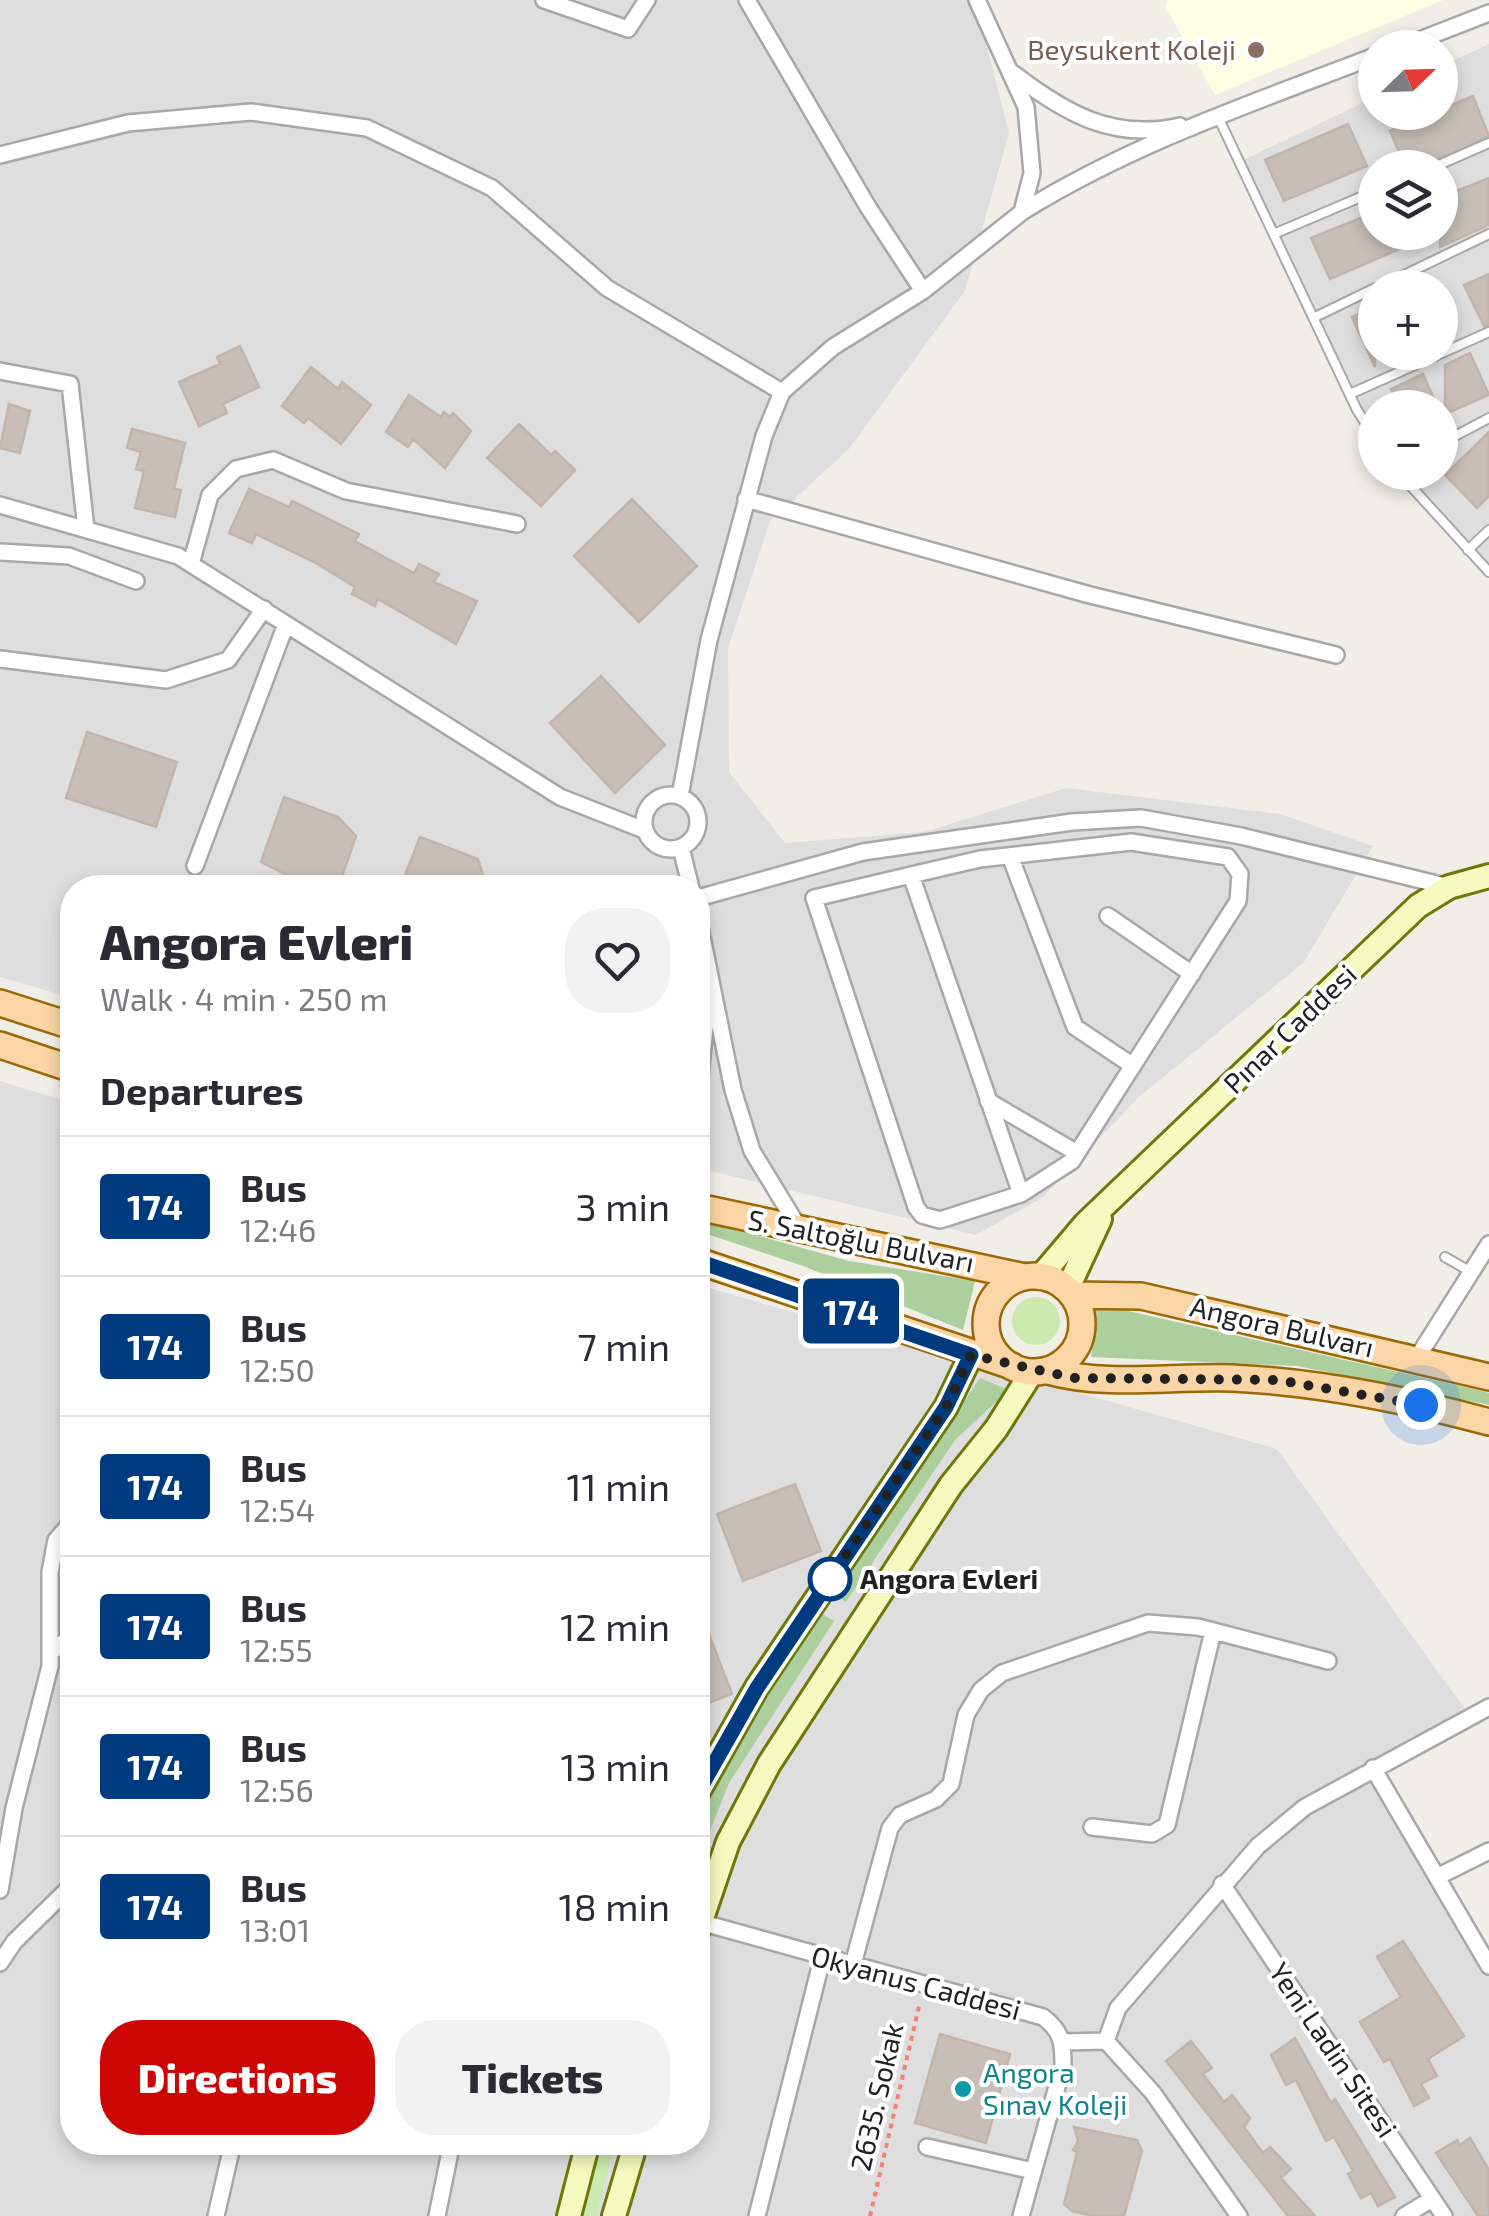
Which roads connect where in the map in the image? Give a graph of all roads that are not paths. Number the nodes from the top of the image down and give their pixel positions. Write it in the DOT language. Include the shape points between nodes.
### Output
graph roads {
  1 [pos="544,0"];
  2 [pos="647,0"];
  3 [pos="747,0"];
  4 [pos="977,0"];
  5 [pos="1489,13"];
  6 [pos="1445,30"];
  7 [pos="1358,62"];
  8 [pos="1014,74"];
  9 [pos="1218,116"];
  10 [pos="1489,143"];
  11 [pos="0,155"];
  12 [pos="1458,157"];
  13 [pos="1358,199"];
  14 [pos="1022,212"];
  15 [pos="1276,233"];
  16 [pos="1489,234"];
  17 [pos="1414,270"];
  18 [pos="923,291"];
  19 [pos="1358,296"];
  20 [pos="1314,317"];
  21 [pos="1489,332"];
  22 [pos="0,371"];
  23 [pos="782,392"];
  24 [pos="1350,394"];
  25 [pos="1358,408"];
  26 [pos="1489,418"];
  27 [pos="1458,434"];
  28 [pos="1414,490"];
  29 [pos="746,499"];
  30 [pos="0,505"];
  31 [pos="517,524"];
  32 [pos="86,529"];
  33 [pos="1489,530"];
  34 [pos="1468,550"];
  35 [pos="0,552"];
  36 [pos="191,564"];
  37 [pos="1489,572"];
  38 [pos="136,582"];
  39 [pos="264,609"];
  40 [pos="286,624"];
  41 [pos="1336,654"];
  42 [pos="0,659"];
  43 [pos="680,796"];
  44 [pos="644,830"];
  45 [pos="1241,836"];
  46 [pos="681,848"];
  47 [pos="1010,856"];
  48 [pos="1232,859"];
  49 [pos="195,866"];
  50 [pos="1489,867"];
  51 [pos="688,875"];
  52 [pos="911,875"];
  53 [pos="1469,881"];
  54 [pos="710,895"];
  55 [pos="1108,916"];
  56 [pos="1192,974"];
  57 [pos="710,985"];
  58 [pos="0,1002"];
  59 [pos="60,1022"];
  60 [pos="0,1045"];
  61 [pos="60,1064"];
  62 [pos="1133,1066"];
  63 [pos="988,1101"];
  64 [pos="1077,1153"];
  65 [pos="1020,1194"];
  66 [pos="1105,1206"];
  67 [pos="710,1209"];
  68 [pos="802,1232"];
  69 [pos="1489,1244"];
  70 [pos="1445,1257"];
  71 [pos="710,1265"];
  72 [pos="1472,1273"];
  73 [pos="1032,1277"];
  74 [pos="1069,1292"];
  75 [pos="971,1355"];
  76 [pos="1417,1358"];
  77 [pos="1031,1370"];
  78 [pos="1489,1377"];
  79 [pos="1489,1422"];
  80 [pos="60,1536"];
  81 [pos="1213,1631"];
  82 [pos="60,1645"];
  83 [pos="50,1653"];
  84 [pos="1328,1661"];
  85 [pos="1489,1707"];
  86 [pos="1373,1768"];
  87 [pos="710,1771"];
  88 [pos="1092,1826"];
  89 [pos="1489,1851"];
  90 [pos="1437,1876"];
  91 [pos="1222,1884"];
  92 [pos="0,1890"];
  93 [pos="710,1892"];
  94 [pos="60,1898"];
  95 [pos="710,1928"];
  96 [pos="822,1959"];
  97 [pos="0,1963"];
  98 [pos="1489,1966"];
  99 [pos="852,1968"];
  100 [pos="1106,2040"];
  101 [pos="1064,2042"];
  102 [pos="928,2147"];
  103 [pos="230,2155"];
  104 [pos="449,2155"];
  105 [pos="585,2155"];
  106 [pos="632,2155"];
  107 [pos="1033,2171"];
  108 [pos="1432,2199"];
  109 [pos="216,2216"];
  110 [pos="437,2216"];
  111 [pos="569,2216"];
  112 [pos="614,2216"];
  113 [pos="757,2216"];
  114 [pos="1020,2216"];
  115 [pos="1238,2216"];
  116 [pos="1404,2216"];
  117 [pos="1444,2216"];
  1 -- 2 [label="street" via="628,29"];
  3 -- 18 [label="street"];
  4 -- 8 [label="street"];
  5 -- 6 [label="street"];
  7 -- 9 [label="street"];
  8 -- 9 [label="street" via="1046,99 1112,128 1143,134"];
  8 -- 14 [label="street" via="1031,133 1032,173"];
  9 -- 14 [label="street" via="1068,182"];
  9 -- 15 [label="lane"];
  10 -- 12 [label="lane"];
  11 -- 23 [label="street" via="128,123 250,112 367,128 492,188 607,288"];
  13 -- 15 [label="lane"];
  14 -- 18 [label="street"];
  15 -- 20 [label="lane"];
  16 -- 17 [label="lane"];
  18 -- 23 [label="street" via="833,347"];
  19 -- 20 [label="lane"];
  20 -- 24 [label="lane"];
  21 -- 24 [label="lane"];
  22 -- 32 [label="street" via="70,384"];
  23 -- 29 [label="street"];
  24 -- 25 [label="lane"];
  26 -- 27 [label="lane"];
  28 -- 34 [label="lane"];
  29 -- 41 [label="street" via="1090,595"];
  29 -- 43 [label="street" via="709,640"];
  30 -- 32 [label="street"];
  31 -- 36 [label="street" via="346,491 274,460 236,468 210,494"];
  32 -- 36 [label="street"];
  33 -- 34 [label="lane"];
  34 -- 37 [label="lane"];
  35 -- 38 [label="street" via="69,556"];
  36 -- 39 [label="street"];
  39 -- 40 [label="street"];
  39 -- 42 [label="street" via="228,660 166,680"];
  40 -- 44 [label="street" via="560,796"];
  40 -- 49 [label="street"];
  43 -- 44 [label="street" via="655,800"];
  43 -- 46 [label="street" via="694,808 698,826"];
  44 -- 46 [label="street" via="654,845"];
  45 -- 48 [label="street"];
  45 -- 53 [label="street"];
  45 -- 54 [label="street" via="1141,818 1072,822 863,852"];
  46 -- 51 [label="street"];
  47 -- 48 [label="street" via="1131,842"];
  47 -- 52 [label="street"];
  47 -- 62 [label="street" via="1074,1027"];
  48 -- 56 [label="street" via="1240,874 1238,901"];
  50 -- 53 [label="street"];
  52 -- 63 [label="street"];
  52 -- 65 [label="street" via="814,898 916,1207 940,1220"];
  53 -- 66 [label="street, Pınar Caddesi" via="1418,906"];
  55 -- 56 [label="street"];
  56 -- 62 [label="street"];
  57 -- 68 [label="street" via="752,1151"];
  58 -- 59 [label="main road"];
  60 -- 61 [label="main road"];
  62 -- 64 [label="street"];
  63 -- 64 [label="street"];
  63 -- 65 [label="street"];
  64 -- 65 [label="street"];
  66 -- 73 [label="street, Pınar Caddesi"];
  66 -- 74 [label="street, Pınar Caddesi"];
  67 -- 68 [label="main road, S. Saltoğlu Bulvarı"];
  68 -- 73 [label="main road, S. Saltoğlu Bulvarı"];
  69 -- 72 [label="street"];
  70 -- 72 [label="lane"];
  71 -- 75 [label="main road, S. Saltoğlu Bulvarı"];
  72 -- 76 [label="street"];
  73 -- 74 [label="main road"];
  73 -- 77 [label="main road" via="998,1292 986,1314 991,1347"];
  74 -- 76 [label="main road, Angora Bulvarı" via="1141,1296"];
  74 -- 77 [label="main road" via="1081,1316 1080,1338 1069,1358"];
  75 -- 77 [label="main road, S. Saltoğlu Bulvarı"];
  75 -- 87 [label="street" via="946,1407 757,1688"];
  76 -- 78 [label="main road, Angora Bulvarı"];
  77 -- 79 [label="main road, Angora Bulvarı" via="1074,1378 1312,1384"];
  77 -- 93 [label="street" via="769,1764"];
  80 -- 83 [label="street" via="50,1572"];
  81 -- 84 [label="street"];
  81 -- 88 [label="street" via="1168,1825 1152,1834"];
  81 -- 99 [label="street" via="1148,1623 1110,1632 1002,1673 981,1690 966,1715 950,1784 890,1828"];
  82 -- 83 [label="street"];
  83 -- 92 [label="street"];
  85 -- 86 [label="street"];
  86 -- 90 [label="street"];
  86 -- 91 [label="street" via="1304,1807"];
  89 -- 90 [label="street"];
  90 -- 98 [label="street"];
  91 -- 100 [label="street" via="1118,2008"];
  91 -- 108 [label="street, Yeni Ladin Sitesi"];
  94 -- 97 [label="street"];
  95 -- 96 [label="street, Okyanus Caddesi"];
  96 -- 99 [label="street, Okyanus Caddesi"];
  96 -- 113 [label="street"];
  99 -- 101 [label="street, Okyanus Caddesi" via="1044,2017"];
  100 -- 101 [label="street"];
  100 -- 115 [label="street" via="1153,2093"];
  101 -- 107 [label="street"];
  102 -- 107 [label="street"];
  103 -- 109 [label="street"];
  104 -- 110 [label="street"];
  105 -- 111 [label="street"];
  106 -- 112 [label="street"];
  107 -- 114 [label="street"];
  108 -- 116 [label="street"];
  108 -- 117 [label="street, Yeni Ladin Sitesi"];
}
